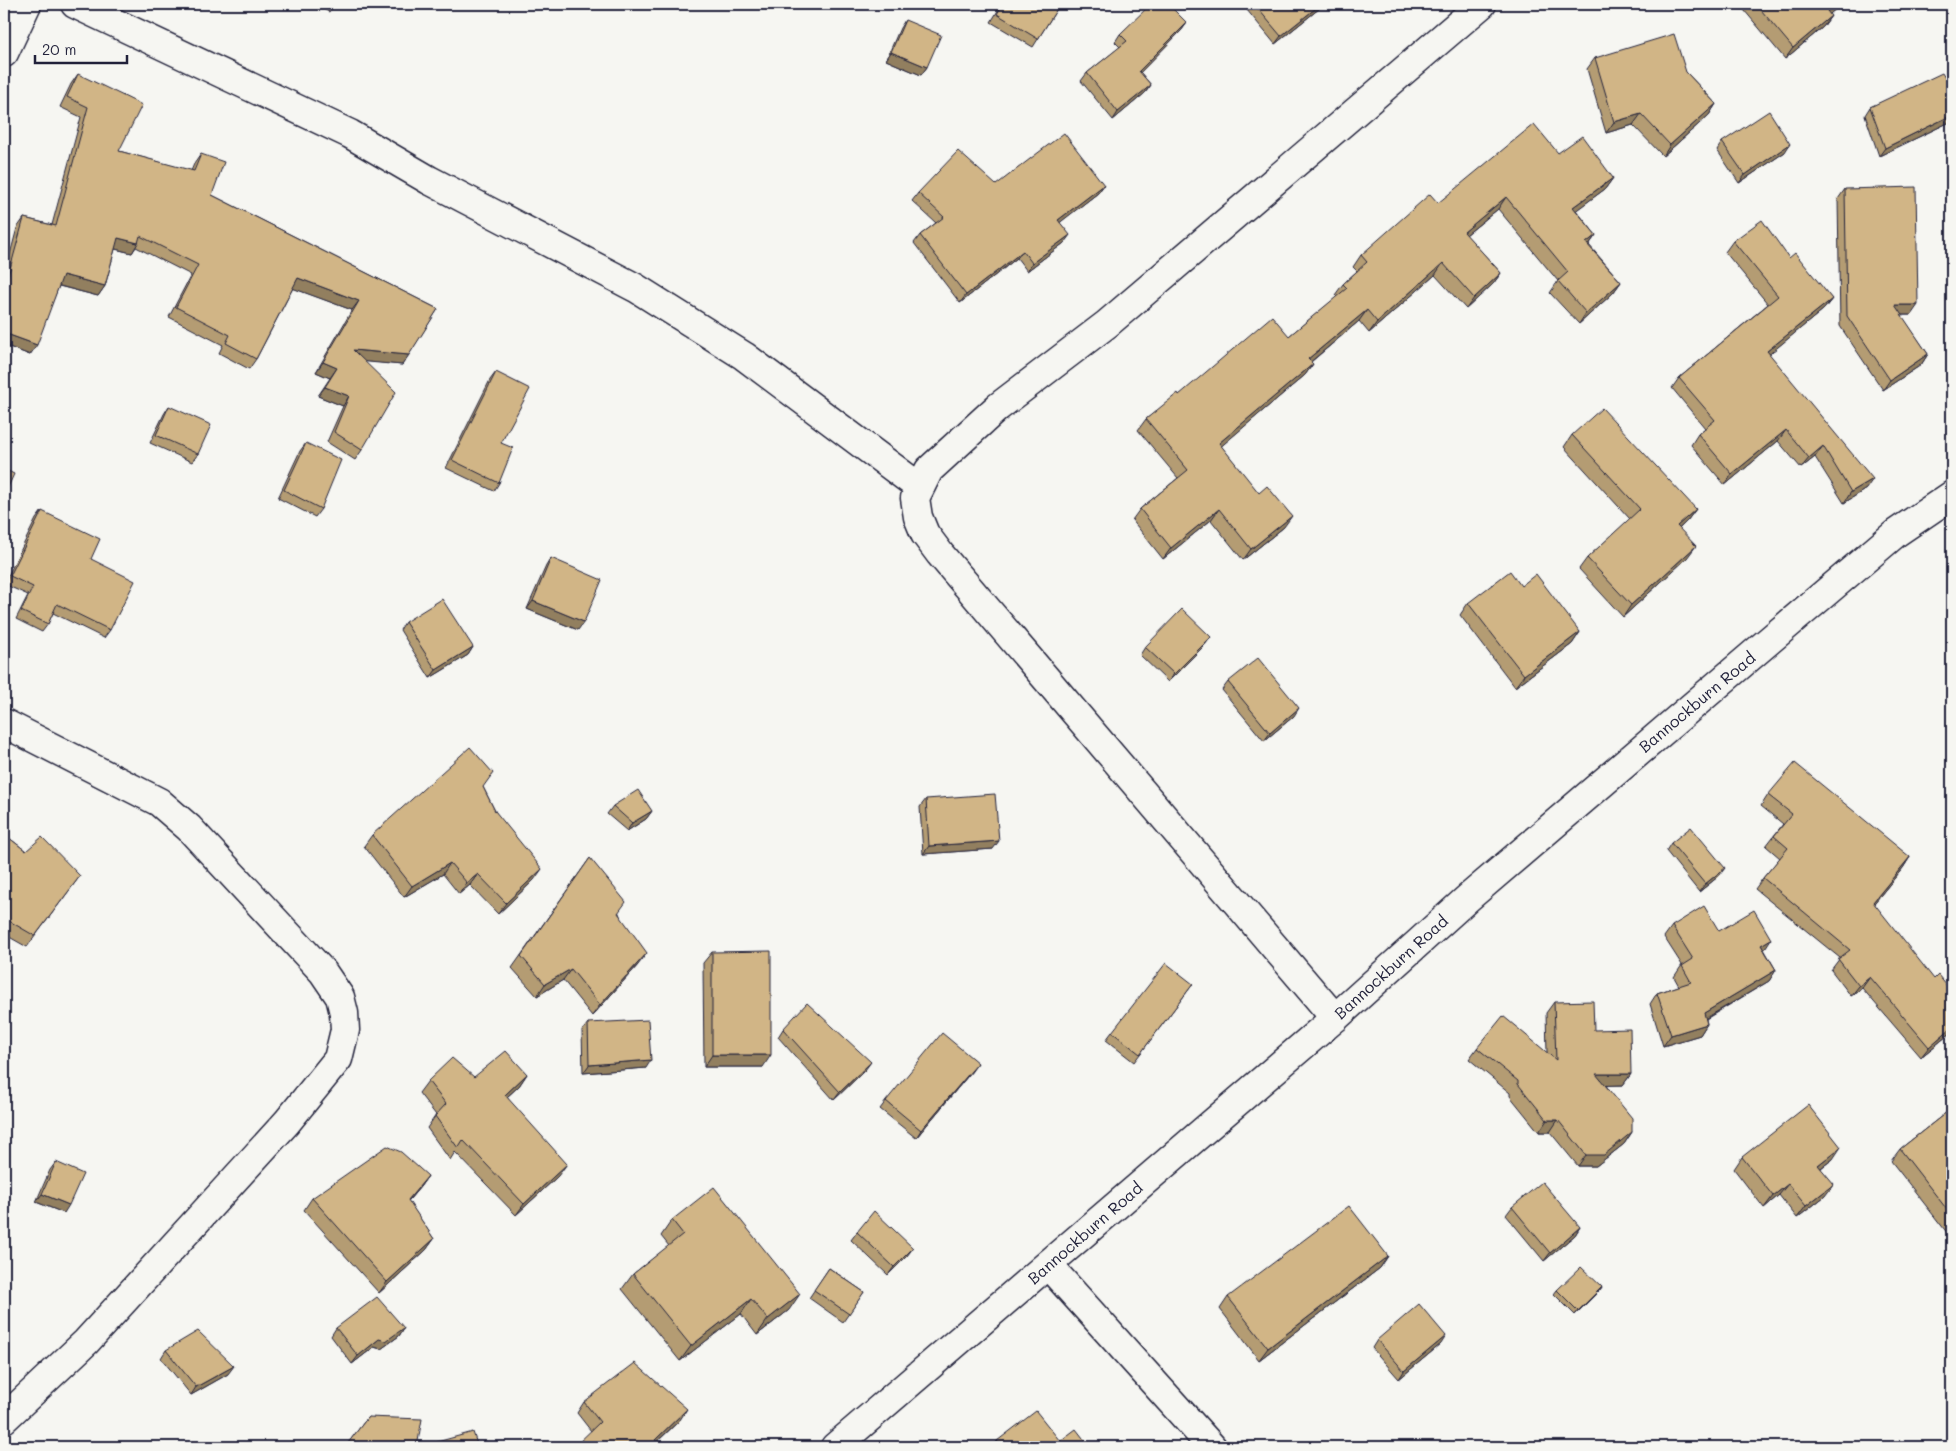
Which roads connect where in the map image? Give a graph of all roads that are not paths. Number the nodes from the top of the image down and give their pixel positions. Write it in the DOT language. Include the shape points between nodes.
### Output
graph roads {
  1 [pos="27,4"];
  2 [pos="75,4"];
  3 [pos="1471,7"];
  4 [pos="4,53"];
  5 [pos="919,487"];
  6 [pos="1952,495"];
  7 [pos="4,722"];
  8 [pos="1334,1018"];
  9 [pos="1048,1265"];
  10 [pos="4,1418"];
  11 [pos="835,1447"];
  12 [pos="1212,1447"];
  1 -- 4 [label="street"];
  2 -- 5 [label="street" via="350,134 429,180 636,288 744,356"];
  3 -- 5 [label="street" via="1107,324 998,407 936,463"];
  5 -- 8 [label="street" via="915,498 918,517 925,534 940,554"];
  6 -- 8 [label="street, Bannockburn Road" via="1896,533 1475,892"];
  7 -- 10 [label="street" via="132,786 159,802 189,828 324,972 340,997 345,1022 338,1059 287,1122 86,1342"];
  8 -- 9 [label="street, Bannockburn Road"];
  9 -- 11 [label="street, Bannockburn Road"];
  9 -- 12 [label="street"];
}
